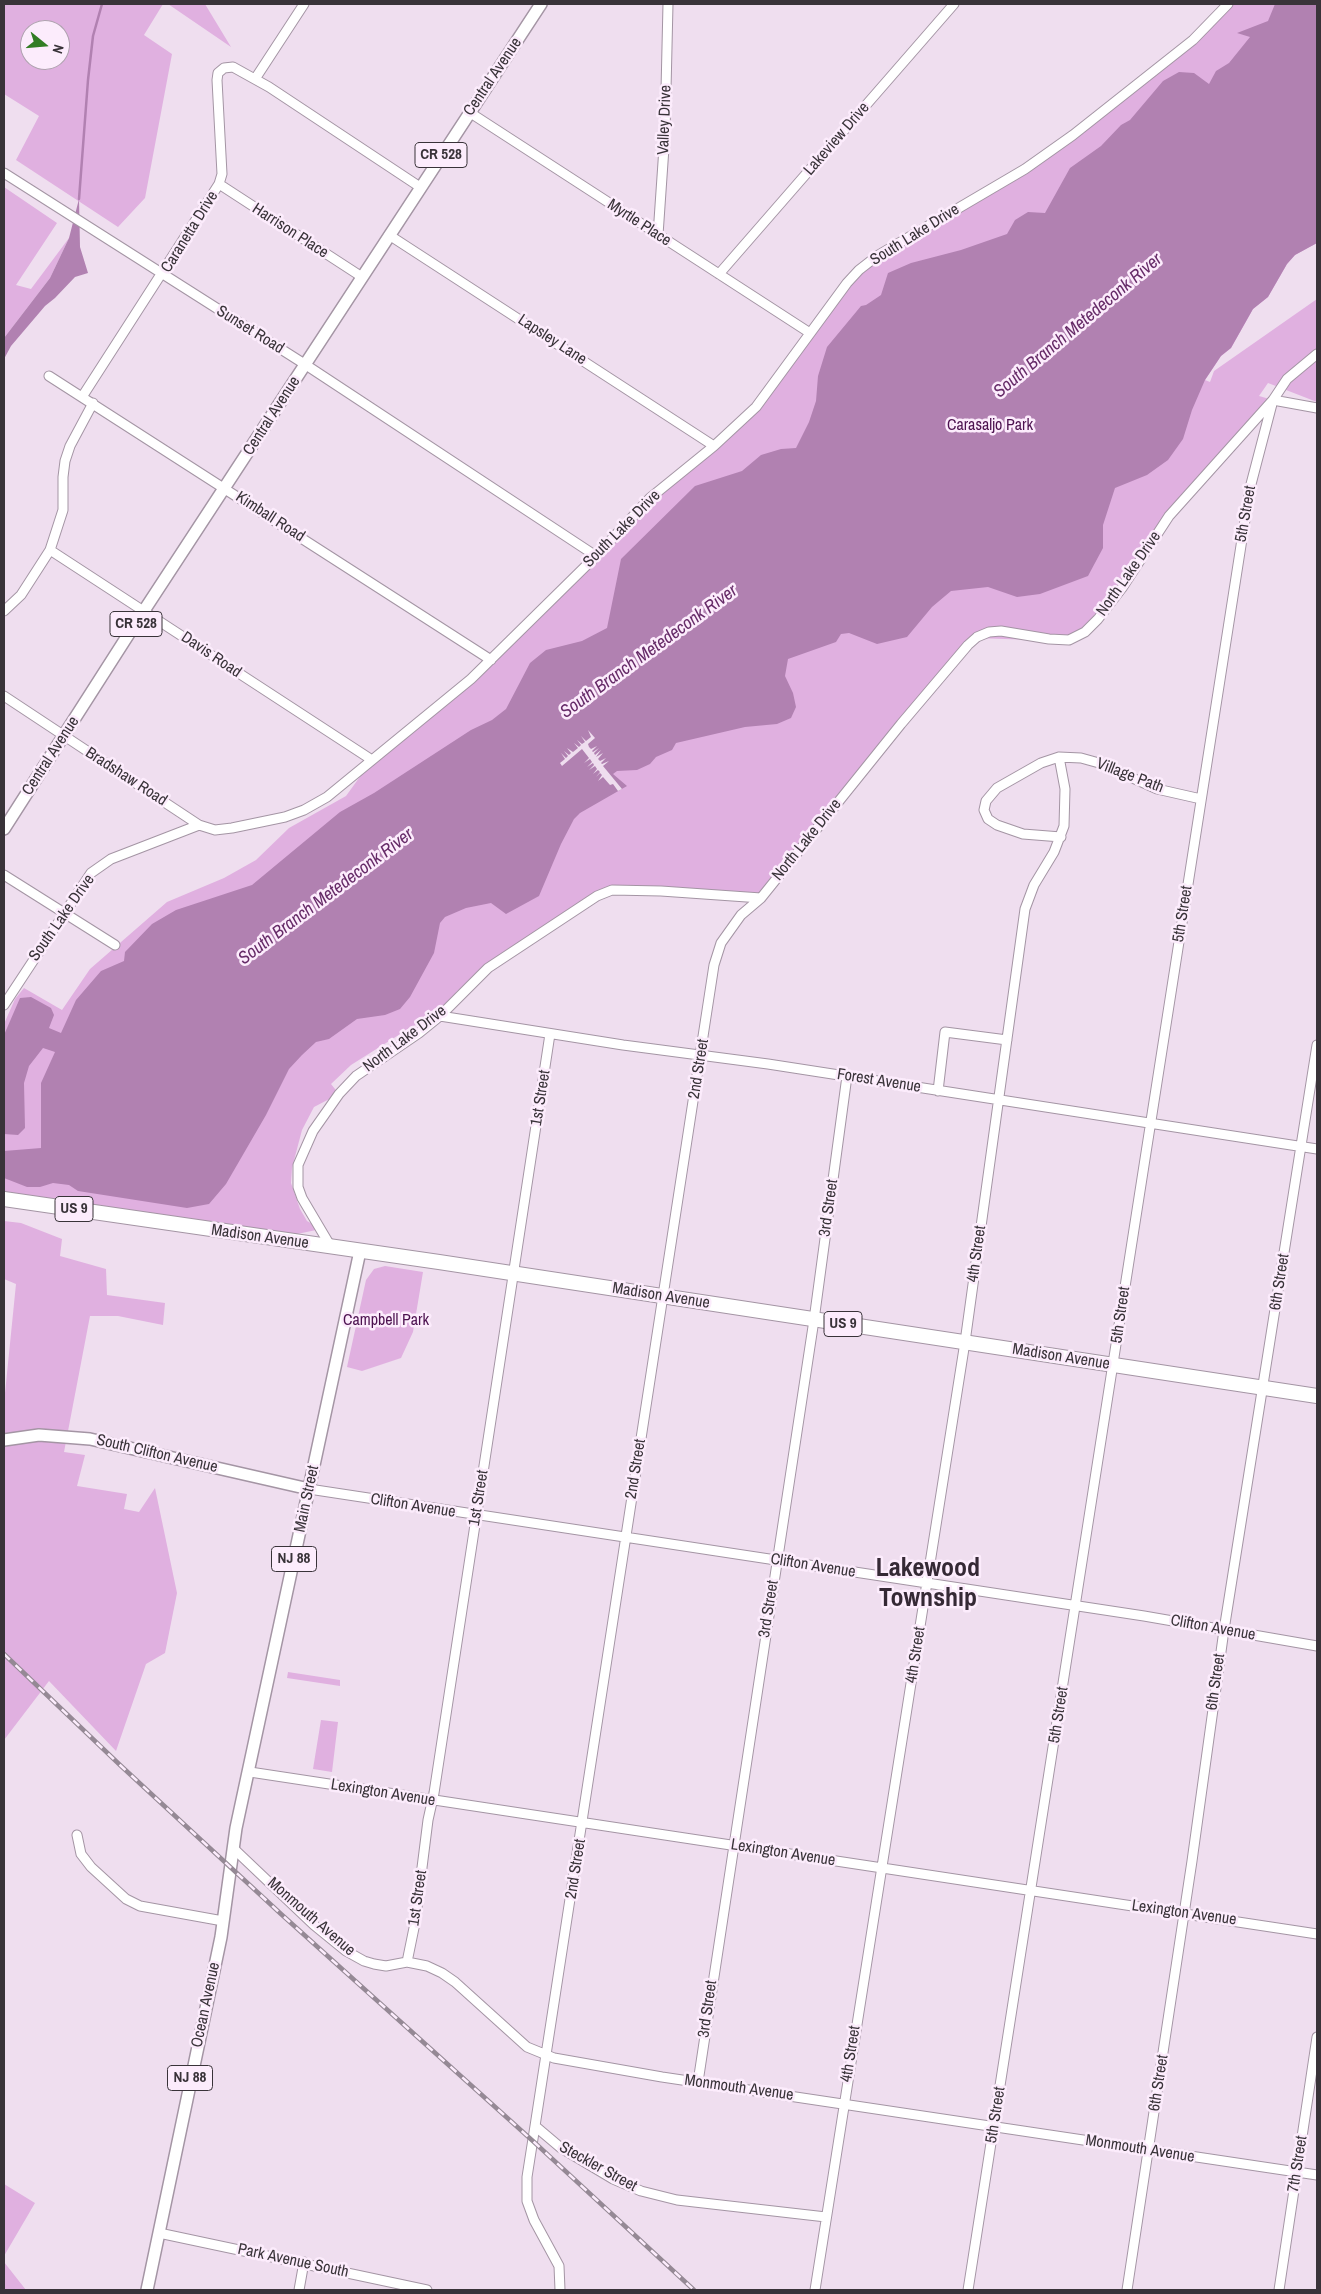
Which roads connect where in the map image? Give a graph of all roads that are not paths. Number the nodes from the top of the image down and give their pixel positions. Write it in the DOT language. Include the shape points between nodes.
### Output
graph roads {
  1 [pos="304,4"];
  2 [pos="541,4"];
  3 [pos="668,4"];
  4 [pos="954,4"];
  5 [pos="1228,4"];
  6 [pos="255,79"];
  7 [pos="469,112"];
  8 [pos="4,173"];
  9 [pos="219,184"];
  10 [pos="420,187"];
  11 [pos="389,235"];
  12 [pos="658,235"];
  13 [pos="719,274"];
  14 [pos="162,276"];
  15 [pos="362,277"];
  16 [pos="810,333"];
  17 [pos="1317,354"];
  18 [pos="306,365"];
  19 [pos="49,376"];
  20 [pos="82,397"];
  21 [pos="1274,400"];
  22 [pos="93,403"];
  23 [pos="1317,408"];
  24 [pos="714,446"];
  25 [pos="225,488"];
  26 [pos="50,550"];
  27 [pos="596,556"];
  28 [pos="145,610"];
  29 [pos="4,611"];
  30 [pos="491,660"];
  31 [pos="4,696"];
  32 [pos="64,736"];
  33 [pos="1059,756"];
  34 [pos="372,760"];
  35 [pos="1201,799"];
  36 [pos="198,825"];
  37 [pos="4,830"];
  38 [pos="1061,837"];
  39 [pos="4,875"];
  40 [pos="760,898"];
  41 [pos="63,912"];
  42 [pos="115,945"];
  43 [pos="4,1005"];
  44 [pos="440,1016"];
  45 [pos="550,1034"];
  46 [pos="1007,1040"];
  47 [pos="1317,1045"];
  48 [pos="701,1055"];
  49 [pos="847,1076"];
  50 [pos="938,1090"];
  51 [pos="999,1100"];
  52 [pos="1150,1122"];
  53 [pos="1301,1146"];
  54 [pos="1317,1149"];
  55 [pos="4,1199"];
  56 [pos="332,1248"];
  57 [pos="360,1251"];
  58 [pos="514,1273"];
  59 [pos="664,1297"];
  60 [pos="814,1320"];
  61 [pos="964,1342"];
  62 [pos="1114,1365"];
  63 [pos="1264,1387"];
  64 [pos="1317,1396"];
  65 [pos="4,1440"];
  66 [pos="309,1489"];
  67 [pos="476,1515"];
  68 [pos="626,1538"];
  69 [pos="776,1560"];
  70 [pos="927,1583"];
  71 [pos="1075,1606"];
  72 [pos="1224,1630"];
  73 [pos="1317,1646"];
  74 [pos="250,1772"];
  75 [pos="433,1800"];
  76 [pos="583,1823"];
  77 [pos="77,1835"];
  78 [pos="732,1845"];
  79 [pos="233,1848"];
  80 [pos="230,1865"];
  81 [pos="881,1868"];
  82 [pos="1032,1891"];
  83 [pos="1184,1913"];
  84 [pos="223,1921"];
  85 [pos="1317,1934"];
  86 [pos="407,1962"];
  87 [pos="1317,2037"];
  88 [pos="548,2056"];
  89 [pos="698,2082"];
  90 [pos="843,2103"];
  91 [pos="535,2126"];
  92 [pos="994,2126"];
  93 [pos="1149,2150"];
  94 [pos="1297,2172"];
  95 [pos="1317,2175"];
  96 [pos="826,2217"];
  97 [pos="159,2233"];
  98 [pos="304,2262"];
  99 [pos="146,2290"];
  100 [pos="299,2290"];
  101 [pos="425,2290"];
  102 [pos="560,2290"];
  103 [pos="815,2290"];
  104 [pos="968,2290"];
  105 [pos="1127,2290"];
  106 [pos="1278,2290"];
  1 -- 6 [label="street"];
  2 -- 7 [label="main road, Central Avenue / CR 528"];
  3 -- 12 [label="street, Valley Drive" via="665,133"];
  4 -- 13 [label="street, Lakeview Drive"];
  5 -- 16 [label="street, South Lake Drive" via="1193,40 1073,135 1025,169 878,256 847,283"];
  6 -- 9 [label="street, Caranetta Drive" via="233,67 218,73 216,93 222,174"];
  6 -- 10 [label="street, Caranetta Drive"];
  7 -- 10 [label="main road, Central Avenue / CR 528"];
  7 -- 12 [label="street, Myrtle Place"];
  8 -- 14 [label="street, Sunset Road"];
  9 -- 14 [label="street, Caranetta Drive"];
  9 -- 15 [label="street, Harrison Place"];
  10 -- 11 [label="main road, Central Avenue / CR 528"];
  11 -- 15 [label="main road, Central Avenue / CR 528"];
  11 -- 24 [label="street, Lapsley Lane"];
  12 -- 13 [label="street, Myrtle Place"];
  13 -- 16 [label="street, Myrtle Place"];
  14 -- 18 [label="street, Sunset Road"];
  14 -- 20 [label="street, Caranetta Drive"];
  15 -- 18 [label="main road, Central Avenue / CR 528"];
  16 -- 24 [label="street, South Lake Drive" via="756,407"];
  17 -- 21 [label="street, North Lake Drive" via="1287,379"];
  18 -- 25 [label="main road, Central Avenue / CR 528"];
  18 -- 27 [label="street, Sunset Road"];
  19 -- 20 [label="street, Kimball Road"];
  20 -- 22 [label="street, Kimball Road"];
  21 -- 23 [label="street"];
  21 -- 35 [label="street, 5th Street" via="1250,488"];
  21 -- 40 [label="street, North Lake Drive" via="1169,516 1122,588 1085,632 1069,640 1002,631 977,637 901,724"];
  22 -- 25 [label="street, Kimball Road"];
  22 -- 26 [label="street" via="70,446 63,477 64,510"];
  24 -- 27 [label="street, South Lake Drive" via="650,498"];
  25 -- 28 [label="main road, Central Avenue / CR 528"];
  25 -- 30 [label="street, Kimball Road"];
  26 -- 28 [label="street, Davis Road"];
  26 -- 29 [label="street" via="21,595"];
  27 -- 30 [label="street, South Lake Drive"];
  28 -- 32 [label="main road, Central Avenue / CR 528"];
  28 -- 34 [label="street, Davis Road"];
  30 -- 34 [label="street, South Lake Drive"];
  31 -- 32 [label="street, Bradshaw Road"];
  32 -- 36 [label="street, Bradshaw Road"];
  32 -- 37 [label="main road, Central Avenue / CR 528"];
  33 -- 35 [label="street, Village Path" via="1100,763 1158,789"];
  33 -- 38 [label="street" via="1065,804"];
  33 -- 38 [label="street, Village Path" via="997,788 986,801 984,810 988,819 997,825 1023,834"];
  34 -- 36 [label="street, South Lake Drive" via="327,797 304,810 232,828 215,830"];
  35 -- 52 [label="street, 5th Street"];
  36 -- 41 [label="street, South Lake Drive" via="111,859 91,873"];
  38 -- 46 [label="street, 4th Street" via="1034,884 1025,909"];
  39 -- 41 [label="street"];
  40 -- 44 [label="street, North Lake Drive" via="612,890 488,968"];
  40 -- 48 [label="street, 2nd Street" via="741,915 721,943 714,965"];
  41 -- 42 [label="street"];
  41 -- 43 [label="street, South Lake Drive"];
  44 -- 45 [label="street, Forest Avenue"];
  44 -- 56 [label="street, North Lake Drive" via="356,1076 325,1112 304,1150 297,1177 300,1192"];
  45 -- 48 [label="street, Forest Avenue"];
  45 -- 58 [label="street, 1st Street"];
  46 -- 50 [label="street" via="945,1032"];
  46 -- 51 [label="street, 4th Street"];
  47 -- 53 [label="street, 6th Street"];
  48 -- 49 [label="street, Forest Avenue"];
  48 -- 59 [label="street, 2nd Street"];
  49 -- 50 [label="street, Forest Avenue"];
  49 -- 60 [label="street, 3rd Street"];
  50 -- 51 [label="street, Forest Avenue"];
  51 -- 52 [label="street, Forest Avenue"];
  51 -- 61 [label="street, 4th Street"];
  52 -- 53 [label="street, Forest Avenue"];
  52 -- 62 [label="street, 5th Street"];
  53 -- 54 [label="street, Forest Avenue"];
  53 -- 63 [label="street, 6th Street"];
  55 -- 56 [label="highway, Madison Avenue / US 9"];
  56 -- 57 [label="highway, Madison Avenue / US 9"];
  57 -- 58 [label="highway, Madison Avenue / US 9"];
  57 -- 66 [label="main road, Main Street / NJ 88"];
  58 -- 59 [label="highway, Madison Avenue / US 9"];
  58 -- 67 [label="street, 1st Street"];
  59 -- 60 [label="highway, Madison Avenue / US 9"];
  59 -- 68 [label="street, 2nd Street"];
  60 -- 61 [label="highway, Madison Avenue / US 9"];
  60 -- 69 [label="street, 3rd Street"];
  61 -- 62 [label="highway, Madison Avenue / US 9"];
  61 -- 70 [label="street, 4th Street"];
  62 -- 63 [label="highway, Madison Avenue / US 9"];
  62 -- 71 [label="street, 5th Street"];
  63 -- 64 [label="highway, Madison Avenue / US 9"];
  63 -- 72 [label="street, 6th Street"];
  65 -- 66 [label="main road, South Clifton Avenue" via="39,1436 90,1439"];
  66 -- 67 [label="street, Clifton Avenue"];
  66 -- 74 [label="main road, Main Street / NJ 88"];
  67 -- 68 [label="street, Clifton Avenue"];
  67 -- 75 [label="street, 1st Street"];
  68 -- 69 [label="street, Clifton Avenue"];
  68 -- 76 [label="street, 2nd Street"];
  69 -- 70 [label="street, Clifton Avenue"];
  69 -- 78 [label="street, 3rd Street"];
  70 -- 71 [label="street, Clifton Avenue"];
  70 -- 81 [label="street, 4th Street"];
  71 -- 72 [label="street, Clifton Avenue"];
  71 -- 82 [label="street, 5th Street"];
  72 -- 73 [label="street, Clifton Avenue"];
  72 -- 83 [label="street, 6th Street"];
  74 -- 75 [label="street, Lexington Avenue"];
  74 -- 79 [label="main road, Main Street / NJ 88"];
  75 -- 76 [label="street, Lexington Avenue"];
  75 -- 86 [label="street, 1st Street"];
  76 -- 78 [label="street, Lexington Avenue"];
  76 -- 88 [label="street, 2nd Street"];
  77 -- 84 [label="street" via="81,1854 126,1899 140,1906"];
  78 -- 81 [label="street, Lexington Avenue"];
  78 -- 89 [label="street, 3rd Street"];
  79 -- 80 [label="main road, Main Street / NJ 88"];
  79 -- 86 [label="street, Monmouth Avenue" via="346,1951 374,1964 386,1966"];
  80 -- 84 [label="main road, Ocean Avenue / NJ 88"];
  81 -- 82 [label="street, Lexington Avenue"];
  81 -- 90 [label="street, 4th Street"];
  82 -- 83 [label="street, Lexington Avenue"];
  82 -- 92 [label="street, 5th Street"];
  83 -- 85 [label="street, Lexington Avenue"];
  83 -- 93 [label="street, 6th Street"];
  84 -- 97 [label="main road, Ocean Avenue / NJ 88"];
  86 -- 88 [label="street, Monmouth Avenue" via="427,1966 455,1982 527,2047"];
  87 -- 94 [label="street, 7th Street"];
  88 -- 89 [label="street, Monmouth Avenue"];
  88 -- 91 [label="street"];
  89 -- 90 [label="street, Monmouth Avenue"];
  90 -- 92 [label="street, Monmouth Avenue"];
  90 -- 96 [label="street, 4th Street"];
  91 -- 96 [label="street, Steckler Street" via="561,2148 641,2191 678,2200"];
  91 -- 102 [label="street" via="527,2177 528,2201 534,2220 559,2266"];
  92 -- 93 [label="street, Monmouth Avenue"];
  92 -- 104 [label="street, 5th Street"];
  93 -- 94 [label="street, Monmouth Avenue"];
  93 -- 105 [label="street, 6th Street"];
  94 -- 95 [label="street, Monmouth Avenue"];
  94 -- 106 [label="street, 7th Street"];
  96 -- 103 [label="street, 4th Street"];
  97 -- 98 [label="street, Park Avenue South"];
  97 -- 99 [label="main road, Ocean Avenue / NJ 88"];
  98 -- 100 [label="street"];
  98 -- 101 [label="street, Park Avenue South"];
}
